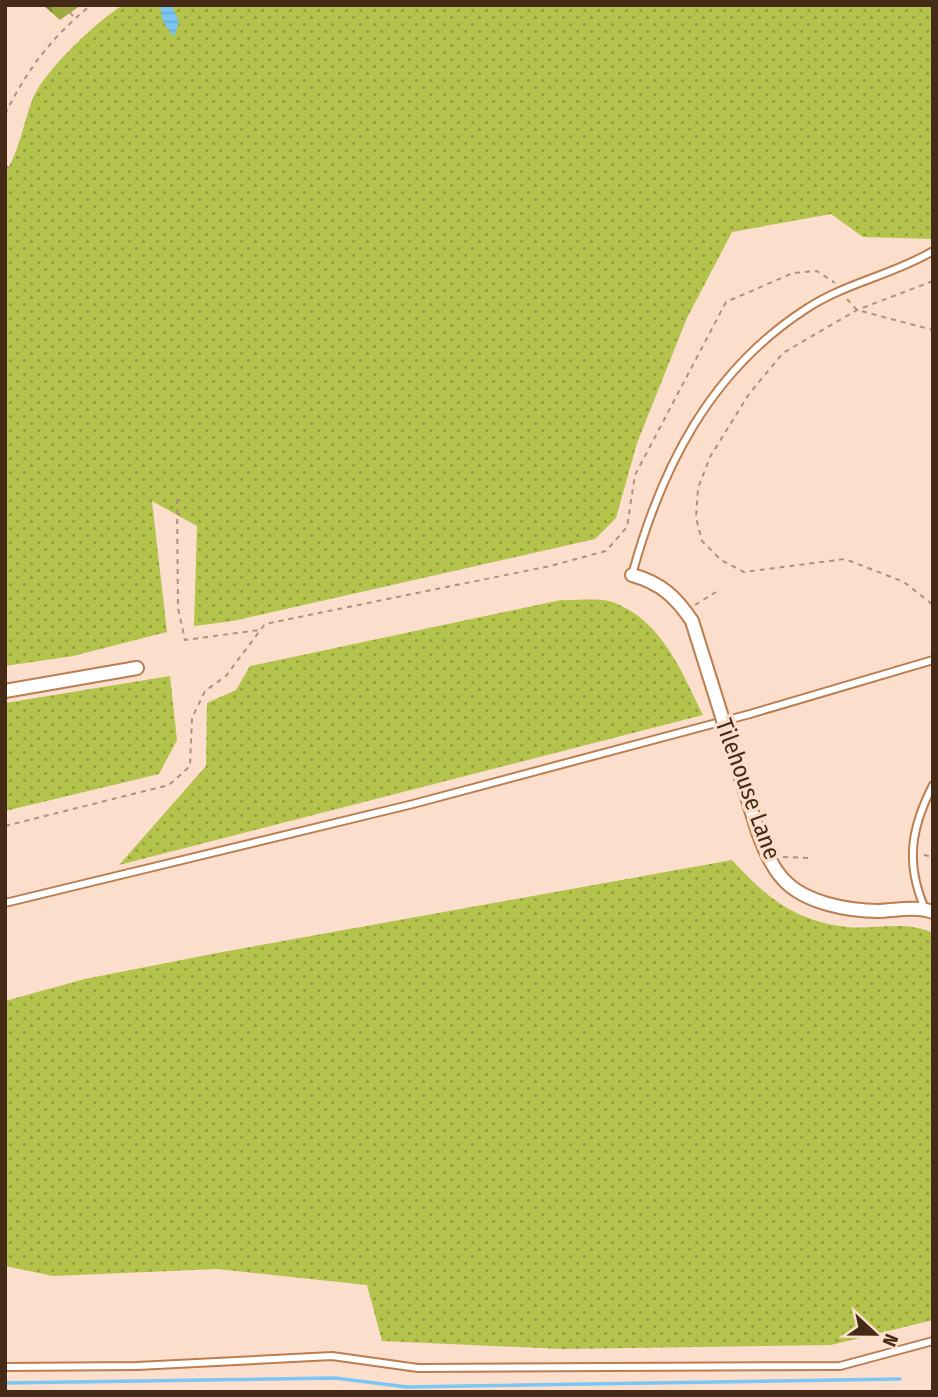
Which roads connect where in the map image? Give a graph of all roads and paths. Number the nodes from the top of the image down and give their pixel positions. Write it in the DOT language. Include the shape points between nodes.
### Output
graph roads {
  1 [pos="63,5"];
  2 [pos="91,5"];
  3 [pos="75,18"];
  4 [pos="5,114"];
  5 [pos="5,166"];
  6 [pos="9,168"];
  7 [pos="933,251"];
  8 [pos="817,271"];
  9 [pos="933,281"];
  10 [pos="857,310"];
  11 [pos="933,330"];
  12 [pos="177,499"];
  13 [pos="632,575"];
  14 [pos="716,592"];
  15 [pos="933,605"];
  16 [pos="689,617"];
  17 [pos="260,630"];
  18 [pos="933,660"];
  19 [pos="136,668"];
  20 [pos="5,691"];
  21 [pos="933,785"];
  22 [pos="5,826"];
  23 [pos="766,855"];
  24 [pos="810,859"];
  25 [pos="5,903"];
  26 [pos="929,910"];
  27 [pos="933,1341"];
  28 [pos="5,1367"];
  1 -- 3 [label="path"];
  2 -- 3 [label="path"];
  3 -- 4 [label="path" via="45,46"];
  5 -- 6 [label="path"];
  7 -- 13 [label="lane" via="807,308 739,363 682,442 665,475"];
  8 -- 17 [label="path" via="793,273 726,302 635,475 627,527 606,551 265,624"];
  9 -- 10 [label="path"];
  10 -- 11 [label="path"];
  10 -- 15 [label="path" via="783,353 749,394 710,457 698,488 696,518 702,541 721,560 744,572 845,559 904,582"];
  12 -- 17 [label="path" via="178,608 185,640"];
  13 -- 16 [label="street, Tilehouse Lane" via="651,580 670,593"];
  14 -- 16 [label="path"];
  16 -- 23 [label="street, Tilehouse Lane, bridge"];
  17 -- 22 [label="path" via="226,676 205,691 192,718 190,766 169,785"];
  18 -- 25 [label="lane" via="413,804"];
  19 -- 20 [label="street"];
  21 -- 26 [label="lane" via="912,841 914,883"];
  23 -- 24 [label="path"];
  23 -- 26 [label="street, Tilehouse Lane" via="792,888 836,906"];
  27 -- 28 [label="lane" via="841,1366 418,1368 331,1356"];
}
